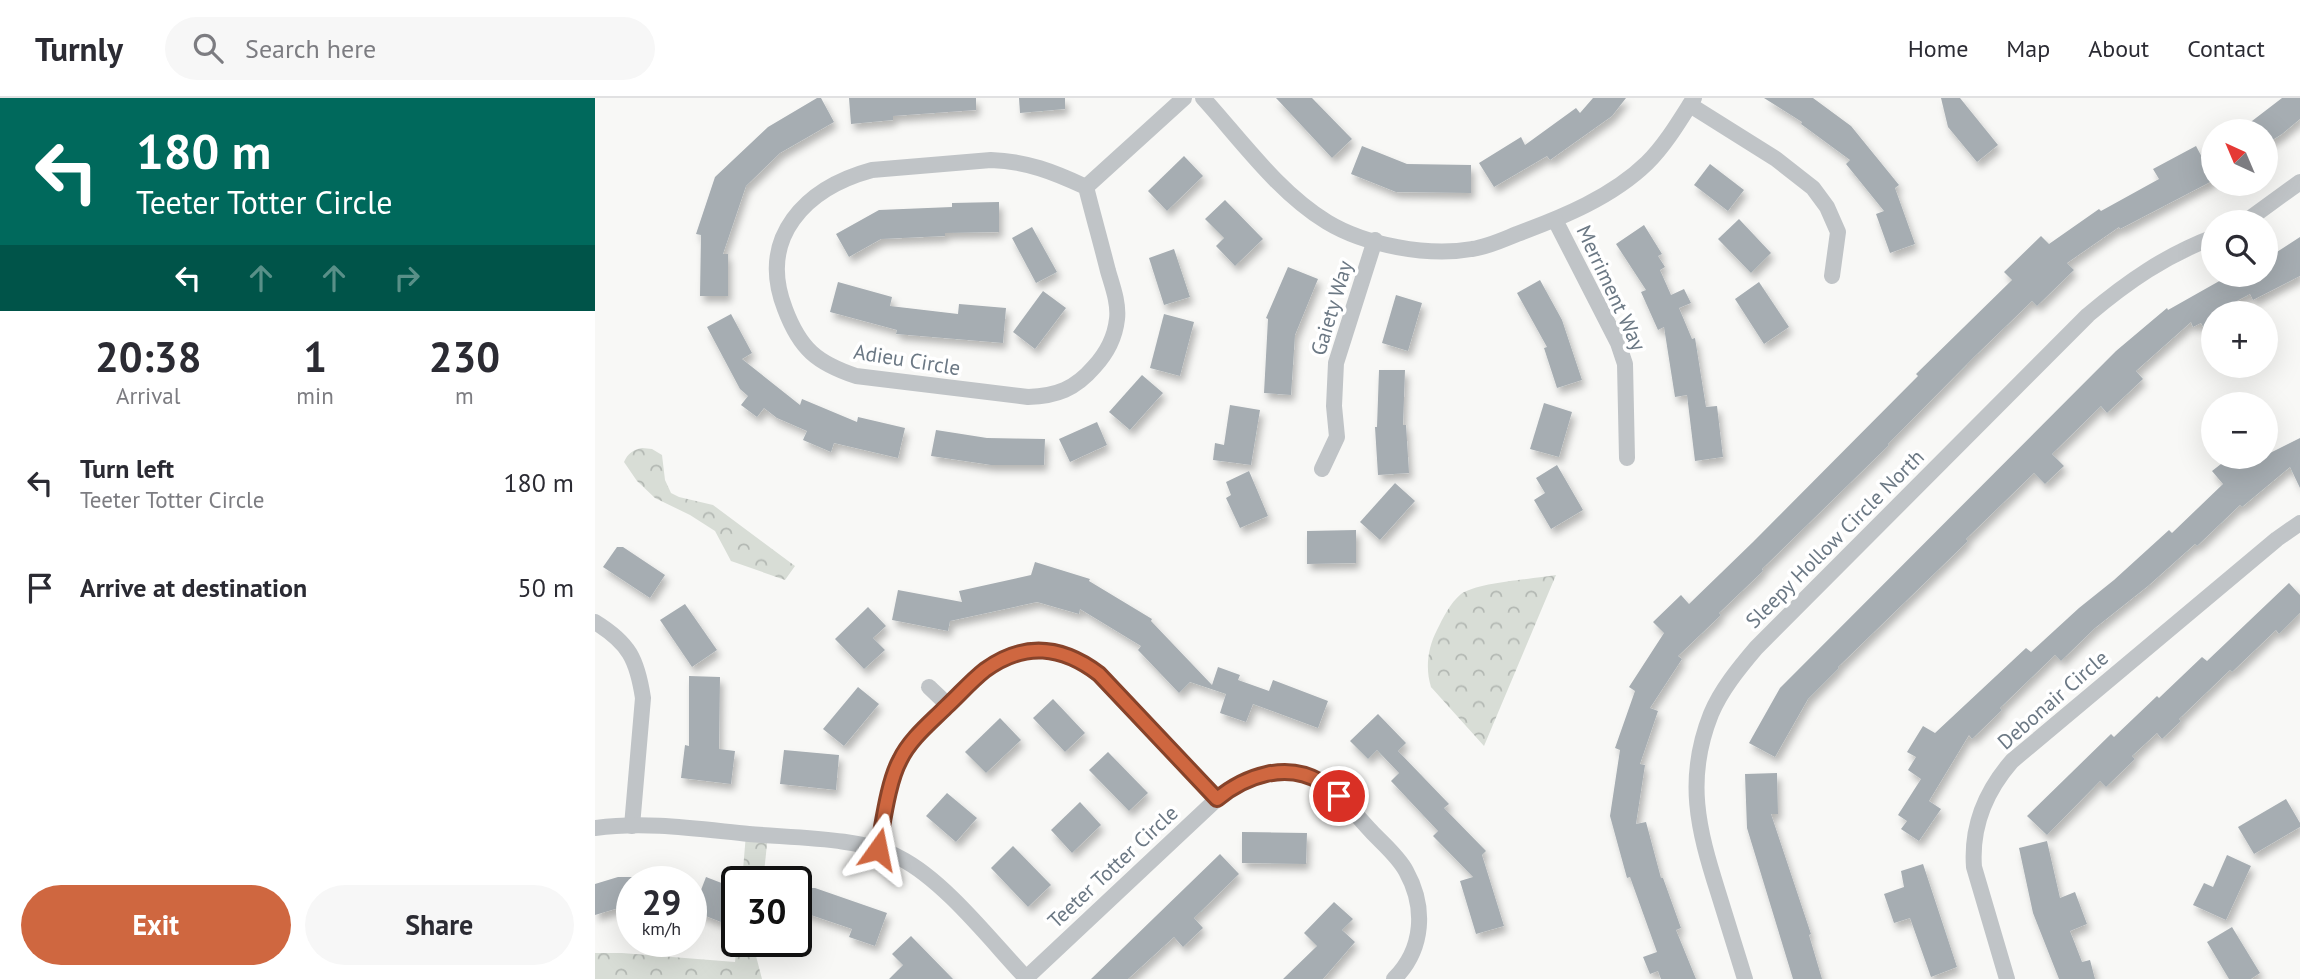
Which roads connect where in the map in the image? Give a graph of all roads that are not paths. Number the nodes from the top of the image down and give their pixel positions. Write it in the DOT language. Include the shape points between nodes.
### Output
graph roads {
  1 [pos="1185,98"];
  2 [pos="1203,98"];
  3 [pos="1692,101"];
  4 [pos="2300,182"];
  5 [pos="1086,187"];
  6 [pos="2262,210"];
  7 [pos="1555,220"];
  8 [pos="1375,240"];
  9 [pos="2201,243"];
  10 [pos="1832,275"];
  11 [pos="1627,458"];
  12 [pos="1322,469"];
  13 [pos="2300,523"];
  14 [pos="595,622"];
  15 [pos="929,687"];
  16 [pos="948,705"];
  17 [pos="1217,799"];
  18 [pos="632,826"];
  19 [pos="595,828"];
  20 [pos="878,849"];
  21 [pos="1026,979"];
  22 [pos="1394,979"];
  23 [pos="1745,979"];
  24 [pos="2007,979"];
  1 -- 5 [label="street"];
  2 -- 8 [label="street" via="1307,209 1350,233"];
  3 -- 7 [label="street" via="1636,173"];
  3 -- 10 [label="street" via="1813,188 1838,232"];
  4 -- 6 [label="street"];
  5 -- 5 [label="street, Adieu Circle" via="1013,160 855,175 812,198 786,229 778,247 777,284 792,327 818,360 856,376 1028,397 1066,389 1101,359 1112,342 1118,317"];
  7 -- 8 [label="street" via="1473,249 1403,249"];
  7 -- 11 [label="street, Merriment Way" via="1625,363"];
  8 -- 12 [label="street, Gaiety Way" via="1336,363 1337,437"];
  9 -- 23 [label="street, Sleepy Hollow Circle North" via="2139,275 2088,315 1756,648 1724,691 1711,713 1698,760 1697,813"];
  13 -- 24 [label="street, Debonair Circle" via="1999,776 1980,812 1973,853"];
  14 -- 18 [label="street" via="624,643 640,679 643,698"];
  15 -- 16 [label="street"];
  16 -- 17 [label="street" via="998,662 1021,653 1063,653 1099,674"];
  16 -- 20 [label="street" via="898,762"];
  17 -- 21 [label="street, Teeter Totter Circle"];
  17 -- 22 [label="street, Teeter Totter Circle" via="1251,777 1282,772 1319,781 1339,796 1405,868 1415,890 1417,943"];
  18 -- 19 [label="street"];
  18 -- 20 [label="street" via="679,826"];
  20 -- 21 [label="street" via="900,858 940,887"];
}
